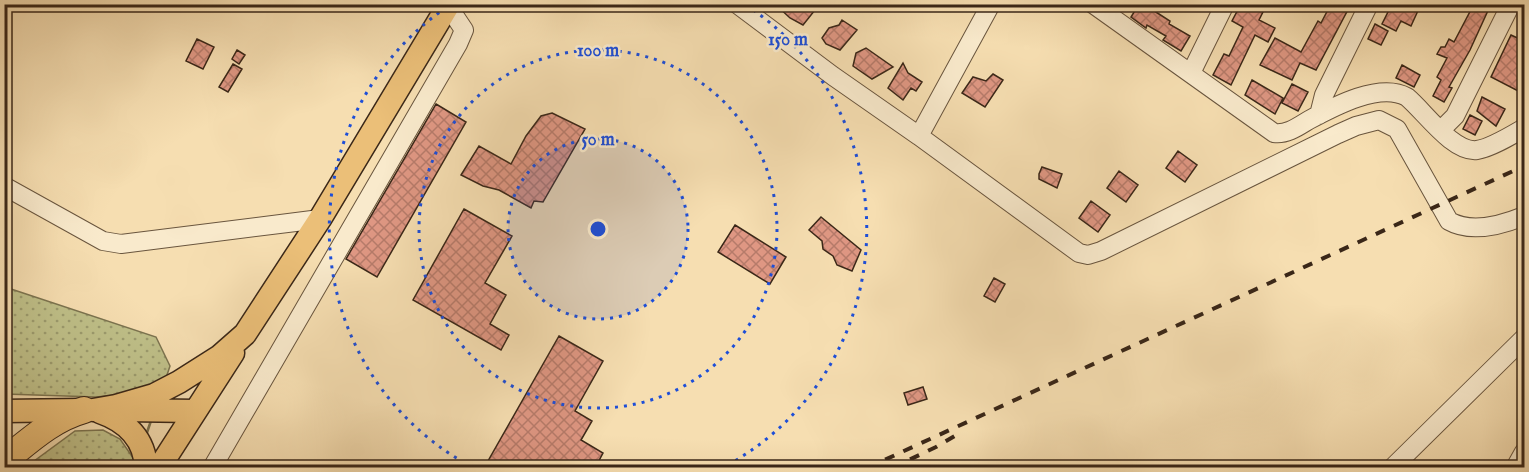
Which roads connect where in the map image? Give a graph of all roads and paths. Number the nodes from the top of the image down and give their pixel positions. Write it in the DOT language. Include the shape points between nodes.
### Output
graph roads {
  1 [pos="737,4"];
  2 [pos="991,4"];
  3 [pos="1093,4"];
  4 [pos="1225,4"];
  5 [pos="1369,4"];
  6 [pos="1511,4"];
  7 [pos="447,8"];
  8 [pos="1191,73"];
  9 [pos="1319,115"];
  10 [pos="1524,128"];
  11 [pos="1442,130"];
  12 [pos="919,136"];
  13 [pos="4,186"];
  14 [pos="1524,216"];
  15 [pos="320,219"];
  16 [pos="245,334"];
  17 [pos="1524,338"];
  18 [pos="88,410"];
  19 [pos="4,411"];
  20 [pos="195,411"];
  21 [pos="1524,452"];
  22 [pos="4,461"];
  23 [pos="146,468"];
  24 [pos="159,468"];
  25 [pos="212,468"];
  26 [pos="1392,468"];
  27 [pos="1515,468"];
  1 -- 12 [label="street"];
  2 -- 12 [label="street"];
  3 -- 8 [label="street"];
  4 -- 8 [label="street"];
  5 -- 9 [label="street" via="1324,95"];
  6 -- 11 [label="street" via="1455,116"];
  7 -- 15 [label="main road"];
  7 -- 25 [label="street" via="464,30 458,44"];
  8 -- 9 [label="street" via="1274,133 1288,131"];
  9 -- 11 [label="street" via="1369,94 1391,92 1407,97"];
  10 -- 11 [label="street" via="1475,151 1460,147"];
  12 -- 14 [label="street" via="1079,253 1088,255 1338,134 1379,120 1397,129 1449,221 1473,228"];
  13 -- 15 [label="street" via="103,241 121,244"];
  15 -- 16 [label="main road"];
  16 -- 18 [label="main road" via="220,356 154,395"];
  16 -- 20 [label="main road"];
  17 -- 26 [label="street"];
  18 -- 19 [label="main road"];
  18 -- 20 [label="main road"];
  18 -- 22 [label="highway" via="58,420"];
  18 -- 23 [label="main road" via="125,424 142,450"];
  20 -- 24 [label="main road"];
  21 -- 27 [label="street"];
}
